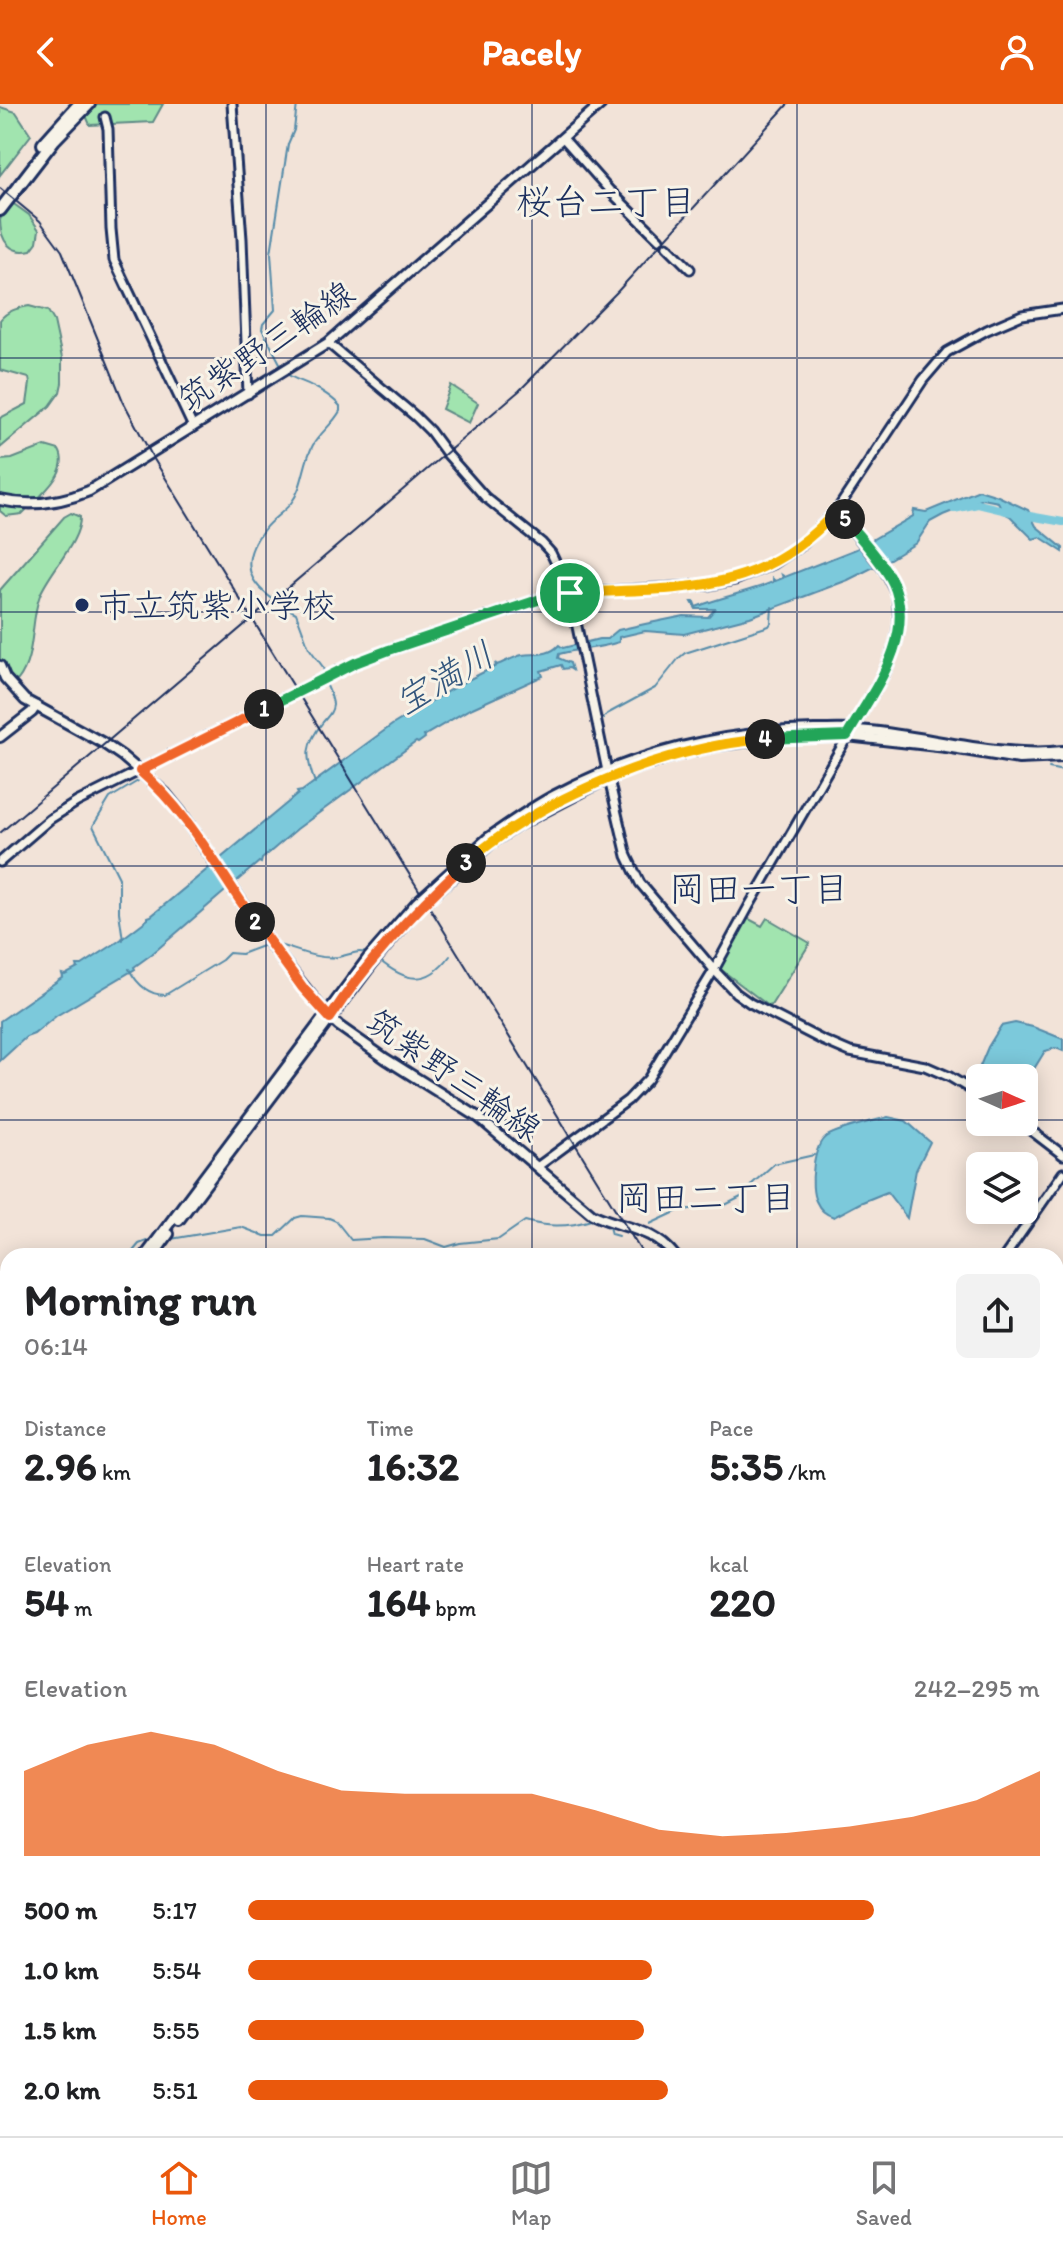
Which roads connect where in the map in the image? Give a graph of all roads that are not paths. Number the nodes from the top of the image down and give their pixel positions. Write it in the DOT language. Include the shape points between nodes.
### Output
graph roads {
  1 [pos="79,104"];
  2 [pos="89,104"];
  3 [pos="232,104"];
  4 [pos="601,104"];
  5 [pos="105,117"];
  6 [pos="563,138"];
  7 [pos="0,199"];
  8 [pos="0,210"];
  9 [pos="659,239"];
  10 [pos="667,246"];
  11 [pos="690,269"];
  12 [pos="1063,309"];
  13 [pos="328,343"];
  14 [pos="248,394"];
  15 [pos="193,427"];
  16 [pos="0,500"];
  17 [pos="837,510"];
  18 [pos="570,593"];
  19 [pos="0,666"];
  20 [pos="36,706"];
  21 [pos="849,733"];
  22 [pos="0,737"];
  23 [pos="1063,754"];
  24 [pos="140,771"];
  25 [pos="608,775"];
  26 [pos="0,862"];
  27 [pos="714,970"];
  28 [pos="328,1016"];
  29 [pos="966,1087"];
  30 [pos="1038,1136"];
  31 [pos="1063,1155"];
  32 [pos="537,1167"];
  33 [pos="1063,1173"];
  34 [pos="152,1248"];
  35 [pos="159,1248"];
  36 [pos="668,1248"];
  37 [pos="1011,1248"];
  1 -- 7 [label="highway"];
  2 -- 8 [label="highway"];
  3 -- 14 [label="street"];
  4 -- 6 [label="main road, 筑紫野三輪線"];
  5 -- 15 [label="street" via="114,260"];
  6 -- 9 [label="street"];
  6 -- 13 [label="main road, 筑紫野三輪線"];
  10 -- 11 [label="street"];
  12 -- 17 [label="street" via="1022,315 947,352"];
  13 -- 14 [label="main road, 筑紫野三輪線"];
  13 -- 18 [label="street" via="415,416 485,497 542,543"];
  14 -- 15 [label="main road, 筑紫野三輪線"];
  15 -- 16 [label="main road, 筑紫野三輪線" via="75,497 26,504"];
  17 -- 18 [label="street" via="795,550 735,580"];
  17 -- 21 [label="street" via="892,581 899,622 885,672"];
  18 -- 24 [label="street" via="355,663"];
  18 -- 25 [label="street"];
  19 -- 20 [label="main road, 筑紫野三輪線" via="18,694"];
  20 -- 22 [label="main road"];
  20 -- 24 [label="main road, 筑紫野三輪線" via="103,743"];
  21 -- 23 [label="main road" via="1019,759"];
  21 -- 25 [label="main road" via="719,745"];
  21 -- 27 [label="street"];
  24 -- 26 [label="street" via="50,819"];
  24 -- 28 [label="main road, 筑紫野三輪線" via="174,804 271,945"];
  25 -- 27 [label="street" via="634,873"];
  25 -- 28 [label="main road, bridge" via="490,840 371,959"];
  27 -- 29 [label="street" via="750,1003 822,1040 850,1052 925,1066"];
  27 -- 32 [label="street" via="638,1091"];
  28 -- 32 [label="main road, 筑紫野三輪線" via="478,1117"];
  28 -- 34 [label="main road"];
  28 -- 35 [label="main road"];
  30 -- 31 [label="street"];
  32 -- 36 [label="main road, 筑紫野三輪線" via="592,1214 659,1238"];
  33 -- 37 [label="street"];
}
